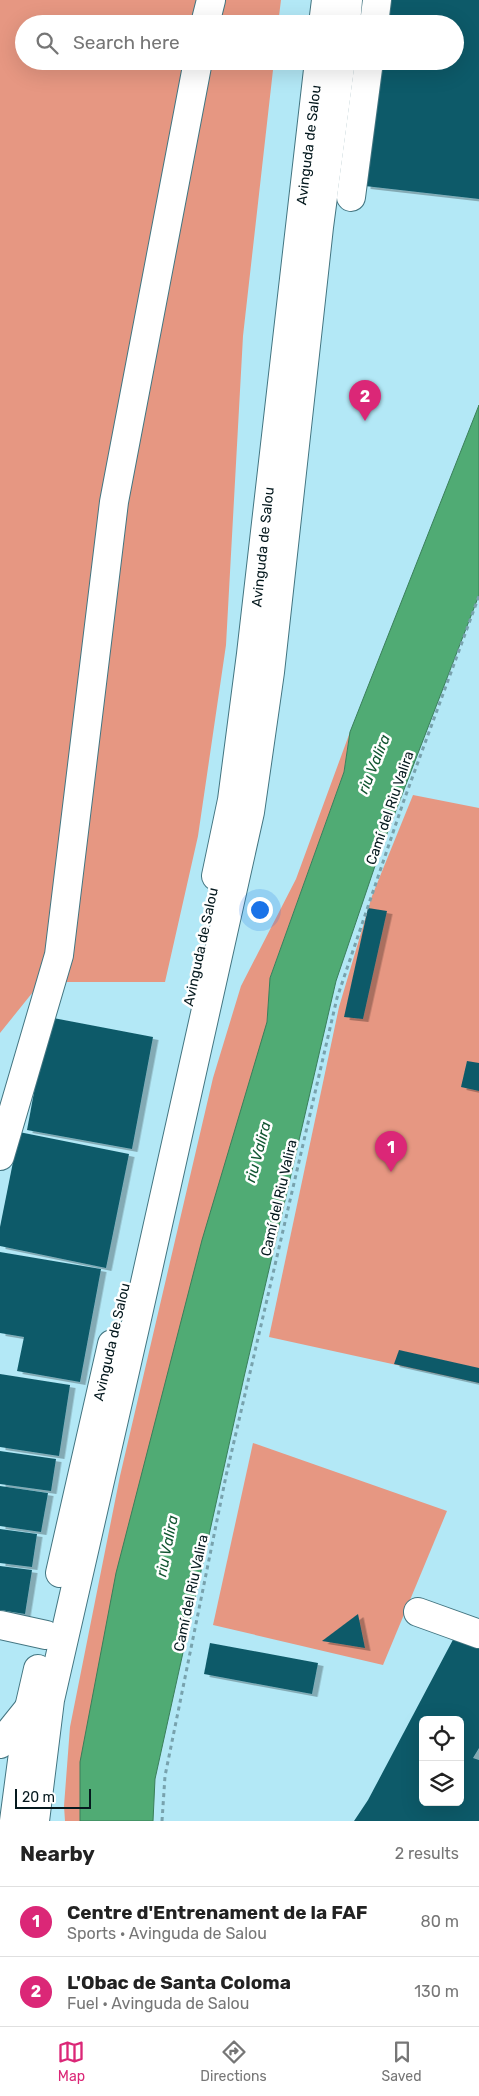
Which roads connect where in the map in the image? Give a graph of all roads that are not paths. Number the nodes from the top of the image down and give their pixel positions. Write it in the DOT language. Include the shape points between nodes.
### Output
graph roads {
  1 [pos="211,0"];
  2 [pos="326,0"];
  3 [pos="348,0"];
  4 [pos="377,0"];
  5 [pos="207,15"];
  6 [pos="324,15"];
  7 [pos="347,15"];
  8 [pos="375,15"];
  9 [pos="196,70"];
  10 [pos="318,70"];
  11 [pos="340,70"];
  12 [pos="368,70"];
  13 [pos="352,197"];
  14 [pos="0,1156"];
  15 [pos="418,1612"];
  16 [pos="0,1625"];
  17 [pos="479,1634"];
  18 [pos="46,1635"];
  19 [pos="29,1708"];
  20 [pos="0,1721"];
  21 [pos="0,1744"];
  22 [pos="14,1821"];
  23 [pos="35,1821"];
  1 -- 5 [label="main road"];
  2 -- 6 [label="main road"];
  3 -- 7 [label="main road"];
  4 -- 8 [label="main road"];
  9 -- 14 [label="main road" via="114,502 59,955"];
  10 -- 18 [label="main road, Avinguda de Salou" via="232,800"];
  11 -- 23 [label="main road, Avinguda de Salou" via="318,227 270,672 250,812 50,1700"];
  12 -- 13 [label="main road"];
  15 -- 17 [label="main road"];
  16 -- 18 [label="main road"];
  18 -- 19 [label="main road, Avinguda de Salou"];
  19 -- 20 [label="main road"];
  19 -- 21 [label="main road"];
  19 -- 22 [label="main road, Avinguda de Salou"];
}
